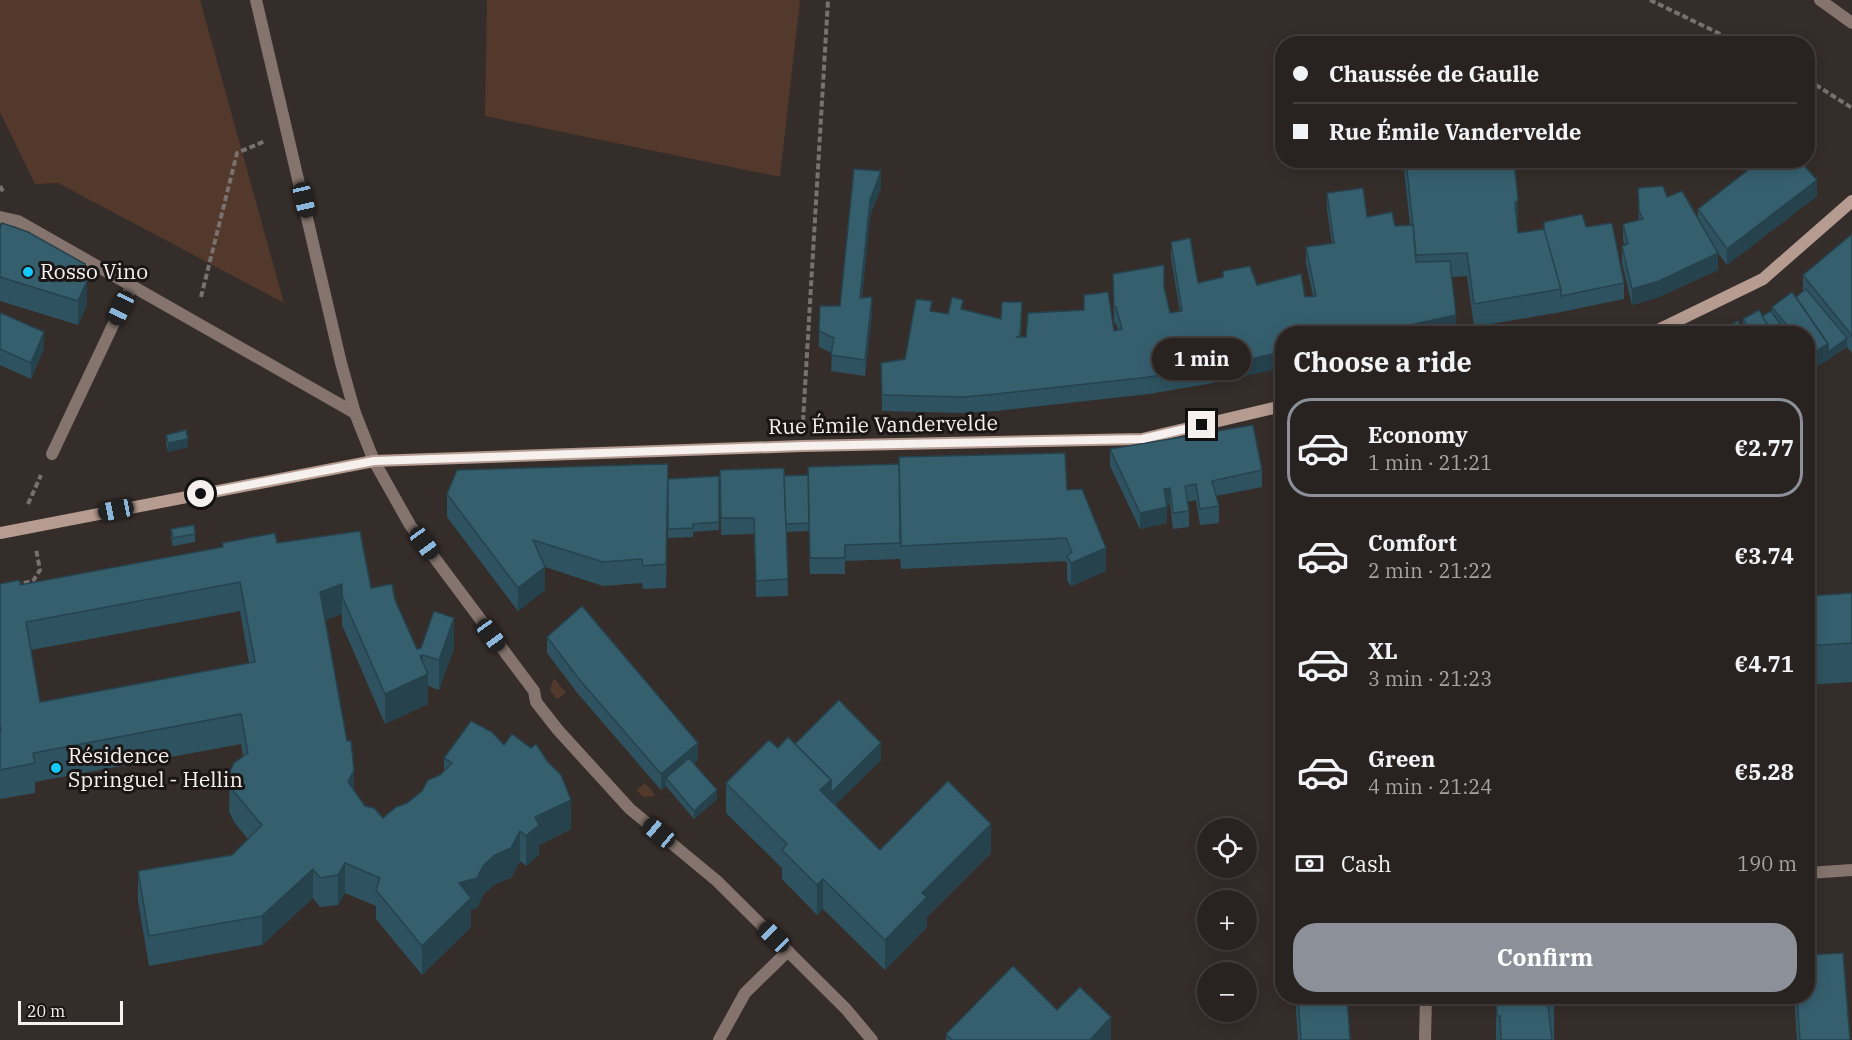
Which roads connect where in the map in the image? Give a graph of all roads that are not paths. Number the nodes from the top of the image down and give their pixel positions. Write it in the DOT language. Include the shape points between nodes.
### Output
graph roads {
  1 [pos="256,0"];
  2 [pos="1820,0"];
  3 [pos="1852,22"];
  4 [pos="1852,201"];
  5 [pos="0,217"];
  6 [pos="131,287"];
  7 [pos="1666,326"];
  8 [pos="1275,408"];
  9 [pos="355,413"];
  10 [pos="52,454"];
  11 [pos="374,461"];
  12 [pos="0,533"];
  13 [pos="1852,870"];
  14 [pos="1815,873"];
  15 [pos="788,951"];
  16 [pos="1426,1004"];
  17 [pos="719,1040"];
  18 [pos="872,1040"];
  19 [pos="1425,1040"];
  1 -- 9 [label="street"];
  2 -- 3 [label="street"];
  4 -- 7 [label="main road" via="1763,279"];
  5 -- 6 [label="street" via="18,221"];
  6 -- 9 [label="street"];
  6 -- 10 [label="street"];
  8 -- 11 [label="main road, Rue Émile Vandervelde" via="1142,439"];
  9 -- 11 [label="street"];
  11 -- 12 [label="main road, Rue Émile Vandervelde"];
  11 -- 15 [label="street" via="410,525 567,740 630,809 717,881"];
  13 -- 14 [label="street"];
  15 -- 17 [label="street" via="745,993"];
  15 -- 18 [label="street"];
  16 -- 19 [label="street"];
}
